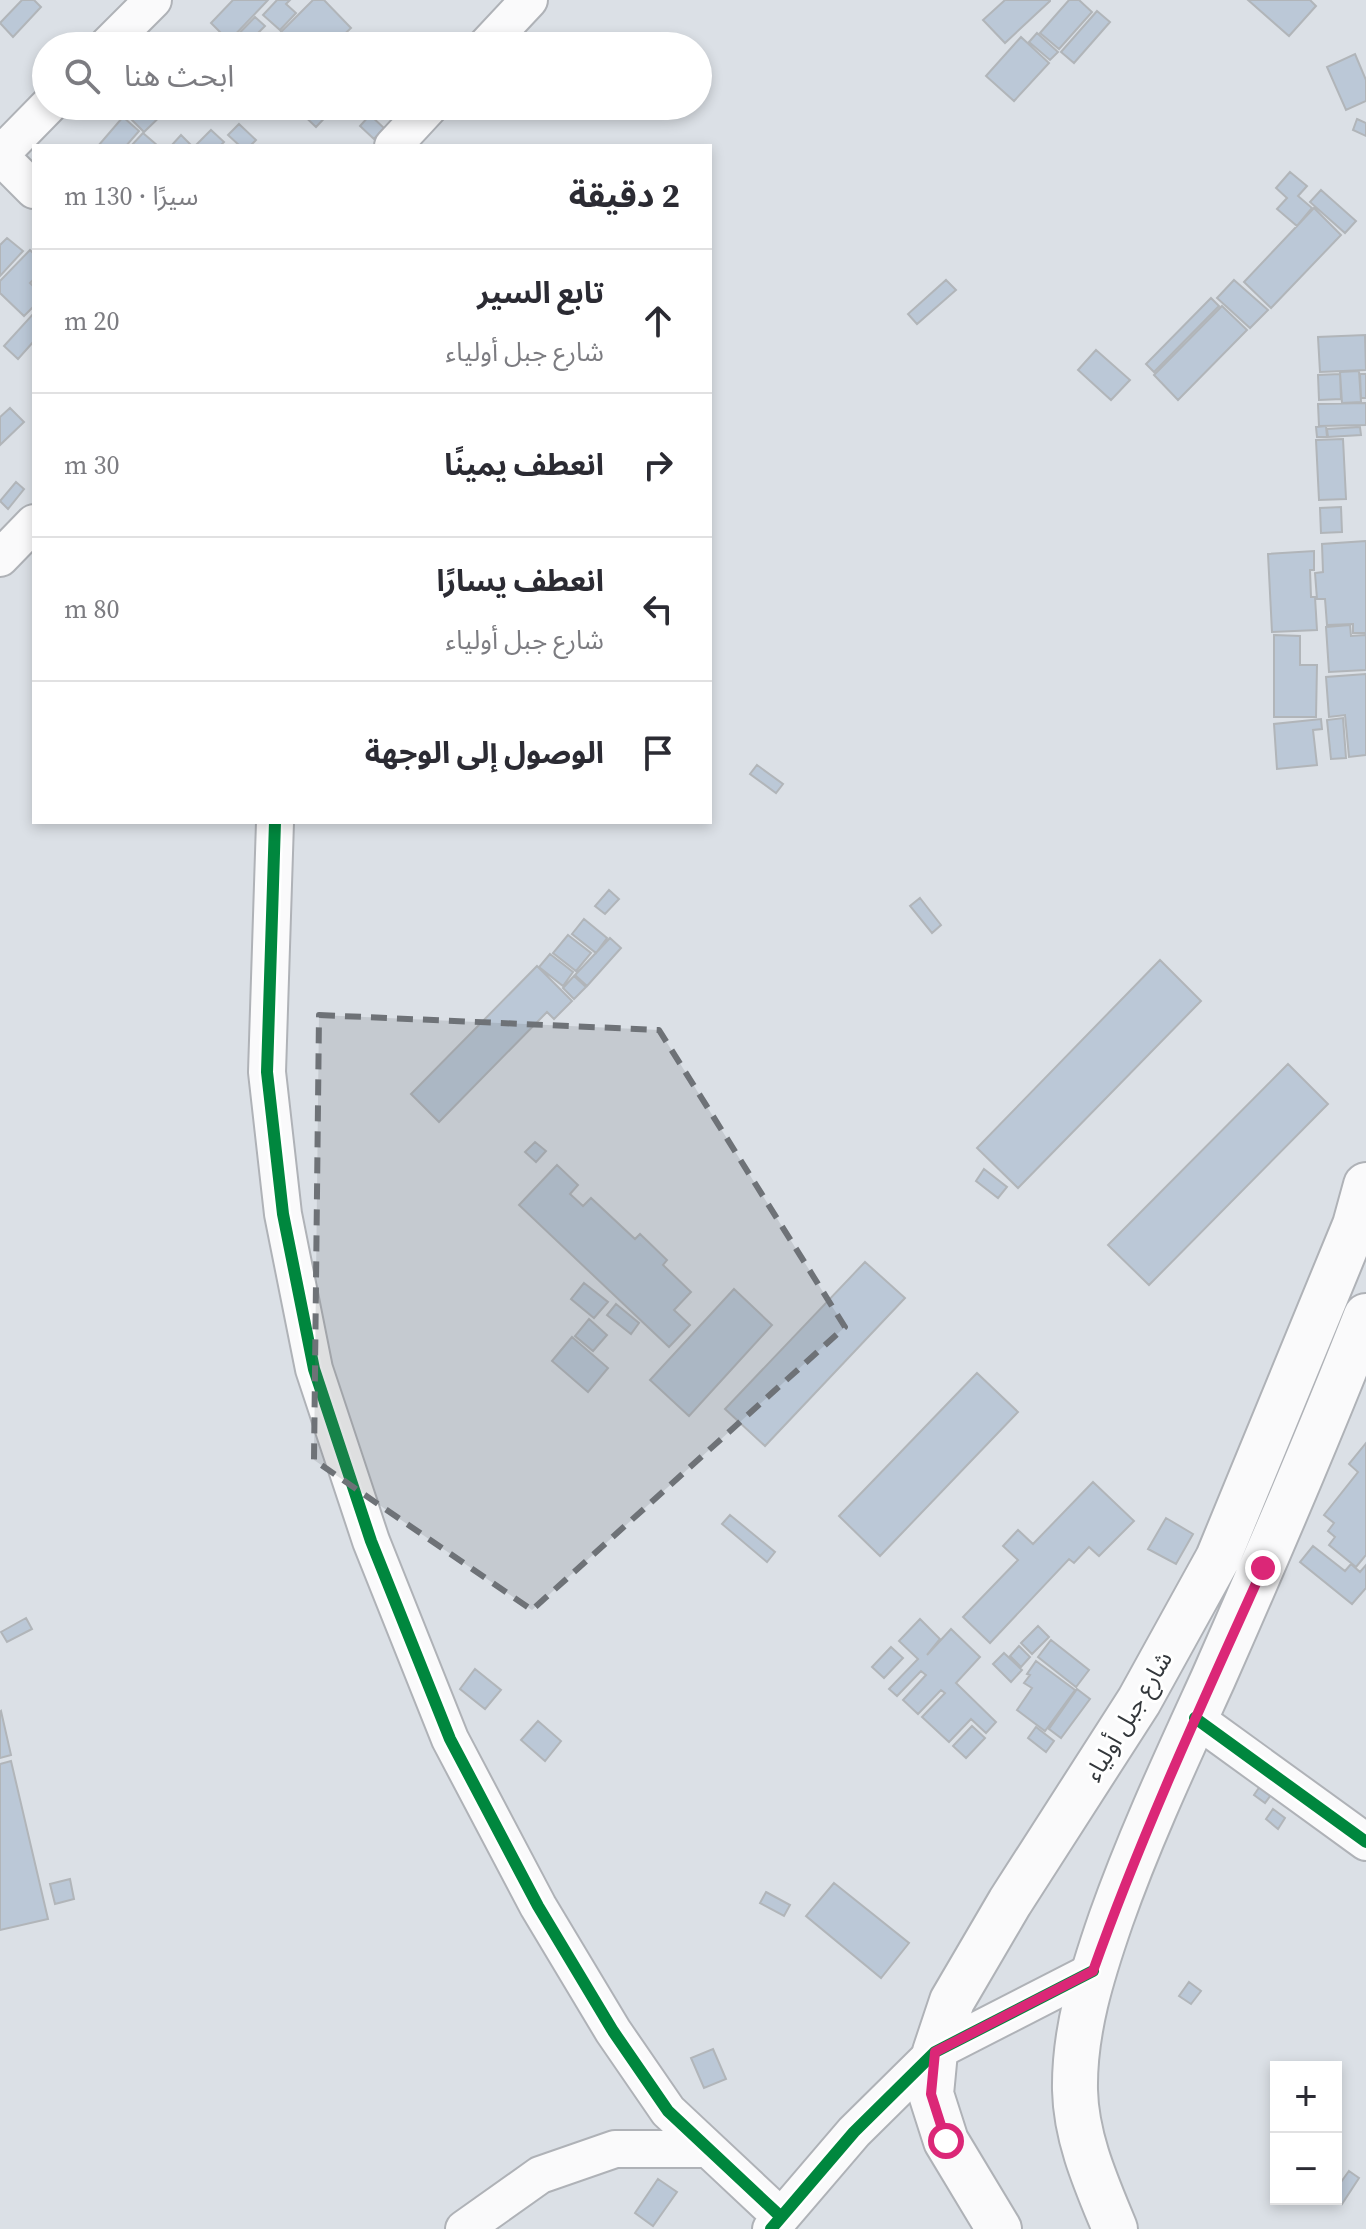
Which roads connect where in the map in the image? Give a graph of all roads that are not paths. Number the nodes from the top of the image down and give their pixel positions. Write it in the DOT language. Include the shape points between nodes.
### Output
graph roads {
  1 [pos="153,0"];
  2 [pos="529,0"];
  3 [pos="121,32"];
  4 [pos="499,32"];
  5 [pos="34,120"];
  6 [pos="417,120"];
  7 [pos="395,144"];
  8 [pos="0,155"];
  9 [pos="32,188"];
  10 [pos="32,525"];
  11 [pos="0,558"];
  12 [pos="275,824"];
  13 [pos="1366,1185"];
  14 [pos="1366,1316"];
  15 [pos="1195,1718"];
  16 [pos="1364,1838"];
  17 [pos="1093,1971"];
  18 [pos="935,2052"];
  19 [pos="707,2149"];
  20 [pos="776,2222"];
  21 [pos="464,2229"];
  22 [pos="999,2229"];
  23 [pos="1115,2229"];
  1 -- 3 [label="street"];
  2 -- 4 [label="street"];
  5 -- 8 [label="street"];
  6 -- 7 [label="street"];
  8 -- 9 [label="street"];
  10 -- 11 [label="street"];
  12 -- 19 [label="street" via="267,1072 283,1214 314,1369 371,1541 450,1739 538,1906 613,2031 668,2111"];
  13 -- 18 [label="main road, شارع جبل أولياء" via="1355,1225 1218,1558 1139,1701 952,2001"];
  14 -- 15 [label="main road"];
  15 -- 16 [label="street"];
  15 -- 17 [label="main road"];
  17 -- 18 [label="street"];
  17 -- 23 [label="main road" via="1080,2025 1075,2091 1086,2157"];
  18 -- 20 [label="street" via="854,2132"];
  18 -- 22 [label="main road, شارع جبل أولياء" via="931,2094 946,2141"];
  19 -- 20 [label="street"];
  19 -- 21 [label="street" via="615,2149 540,2175"];
}
